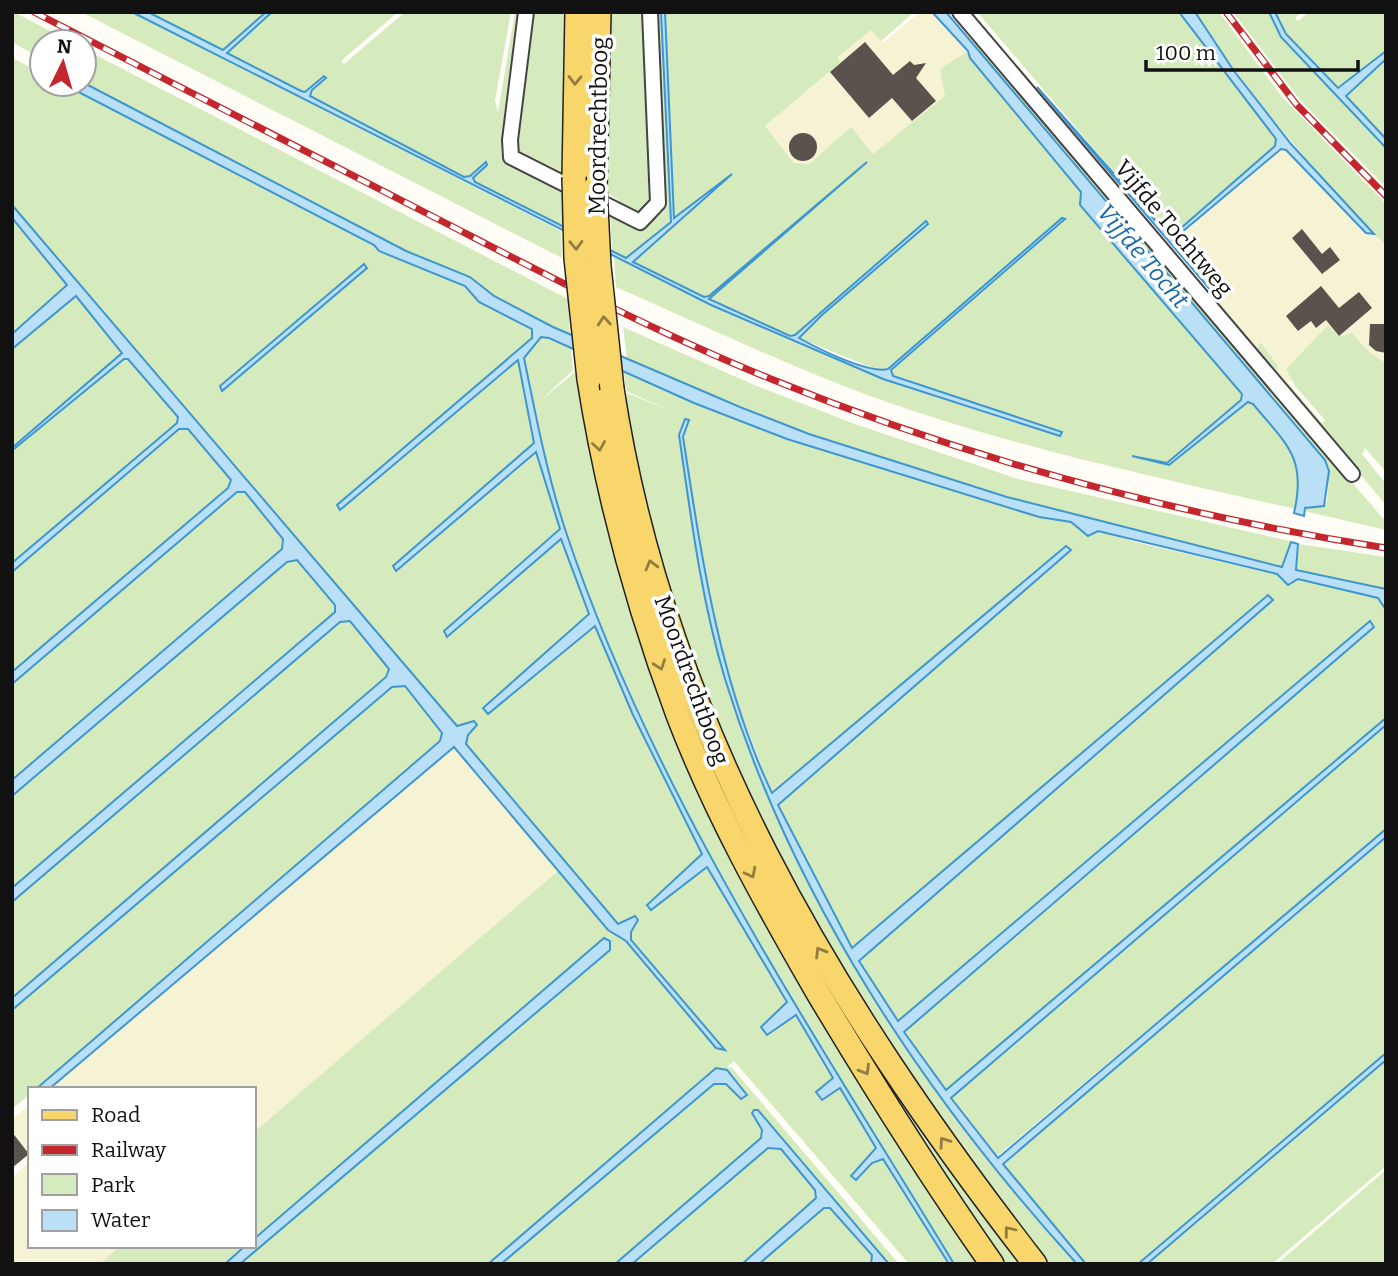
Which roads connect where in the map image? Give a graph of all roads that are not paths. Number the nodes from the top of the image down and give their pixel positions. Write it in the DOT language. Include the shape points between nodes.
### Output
graph roads {
  1 [pos="526,12"];
  2 [pos="577,12"];
  3 [pos="599,12"];
  4 [pos="650,12"];
  5 [pos="960,12"];
  6 [pos="1352,474"];
  7 [pos="992,1264"];
  8 [pos="1035,1264"];
  1 -- 4 [label="street" via="511,157 640,222 657,203"];
  2 -- 7 [label="main road, Moordrechtboog, one-way, bridge" via="576,258 601,456 631,575 679,717 719,812 766,904 924,1165"];
  8 -- 3 [label="main road, Moordrechtboog, one-way, bridge" via="939,1135 785,895 700,712 667,618 632,495 612,389 598,265"];
  5 -- 6 [label="street, Vijfde Tochtweg"];
}
